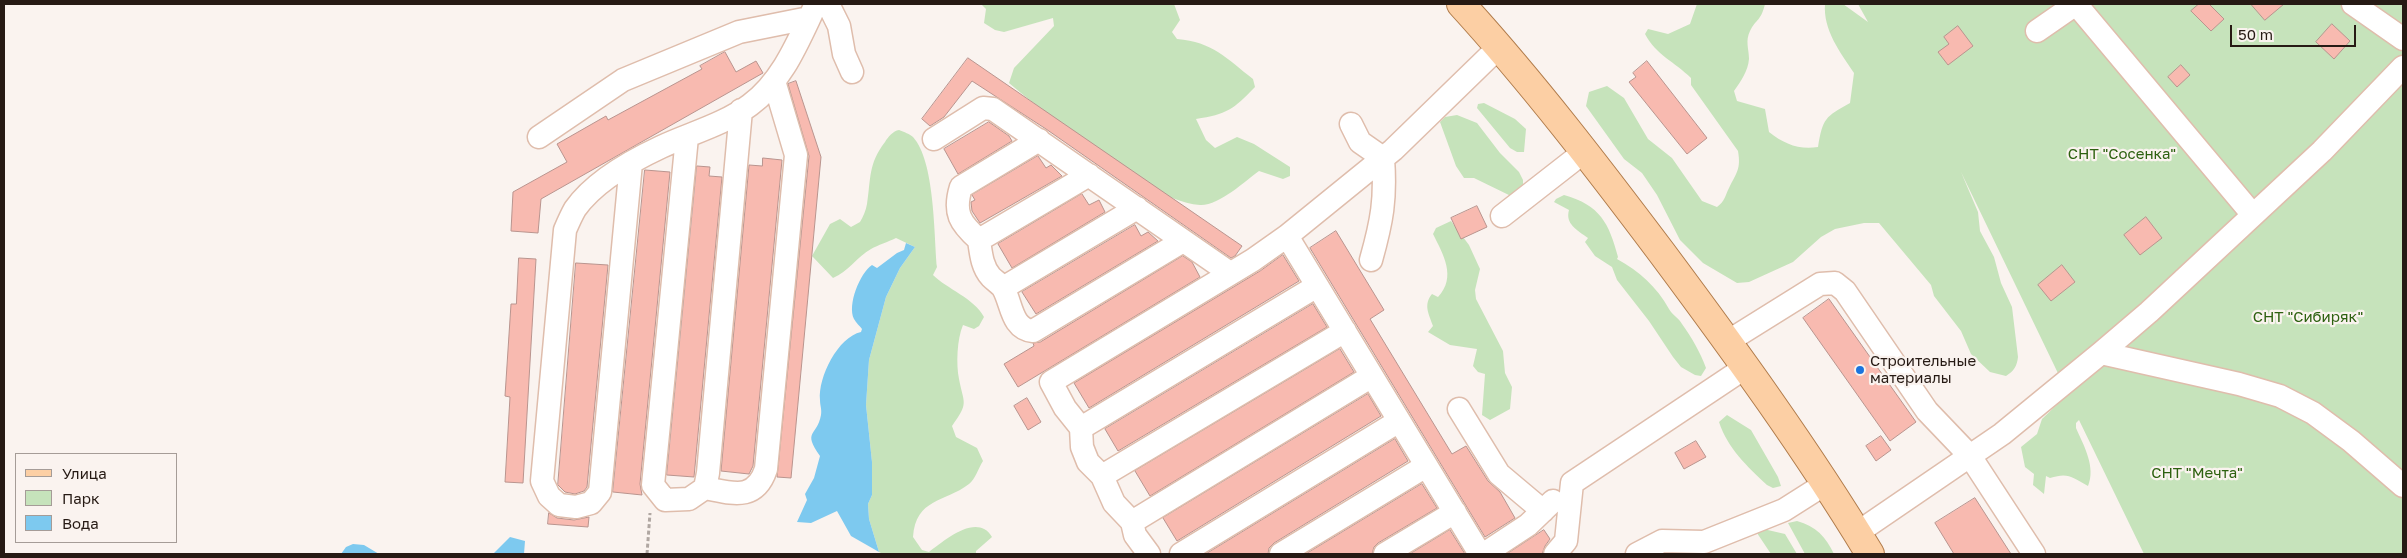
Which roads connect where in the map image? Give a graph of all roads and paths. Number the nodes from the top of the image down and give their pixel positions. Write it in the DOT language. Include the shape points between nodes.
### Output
graph roads {
  1 [pos="828,4"];
  2 [pos="2076,4"];
  3 [pos="2353,4"];
  4 [pos="1464,5"];
  5 [pos="812,11"];
  6 [pos="2037,32"];
  7 [pos="2403,39"];
  8 [pos="1499,47"];
  9 [pos="2403,67"];
  10 [pos="852,72"];
  11 [pos="774,81"];
  12 [pos="741,110"];
  13 [pos="1351,124"];
  14 [pos="539,137"];
  15 [pos="687,137"];
  16 [pos="934,139"];
  17 [pos="1039,140"];
  18 [pos="1584,152"];
  19 [pos="1382,158"];
  20 [pos="631,163"];
  21 [pos="1089,175"];
  22 [pos="1137,208"];
  23 [pos="2253,215"];
  24 [pos="1502,216"];
  25 [pos="1287,236"];
  26 [pos="980,240"];
  27 [pos="1183,241"];
  28 [pos="1371,260"];
  29 [pos="1230,274"];
  30 [pos="1317,286"];
  31 [pos="1002,288"];
  32 [pos="1344,331"];
  33 [pos="1727,342"];
  34 [pos="2101,353"];
  35 [pos="1746,367"];
  36 [pos="1372,376"];
  37 [pos="1459,409"];
  38 [pos="1399,421"];
  39 [pos="1081,428"];
  40 [pos="1970,456"];
  41 [pos="1426,466"];
  42 [pos="1102,476"];
  43 [pos="1572,483"];
  44 [pos="1825,484"];
  45 [pos="653,485"];
  46 [pos="2403,486"];
  47 [pos="705,488"];
  48 [pos="1543,511"];
  49 [pos="1455,512"];
  50 [pos="1132,522"];
  51 [pos="1864,544"];
  52 [pos="647,554"];
  53 [pos="1149,554"];
  54 [pos="1180,554"];
  55 [pos="1281,554"];
  56 [pos="1385,554"];
  57 [pos="1482,554"];
  58 [pos="1555,554"];
  59 [pos="1637,554"];
  60 [pos="2034,554"];
  1 -- 10 [label="street" via="839,26 844,54"];
  2 -- 6 [label="street"];
  2 -- 23 [label="street"];
  3 -- 7 [label="street"];
  4 -- 8 [label="main road"];
  5 -- 11 [label="street"];
  5 -- 14 [label="street" via="739,32 623,80"];
  8 -- 18 [label="main road"];
  8 -- 19 [label="street"];
  9 -- 23 [label="street" via="2322,151"];
  11 -- 12 [label="street" via="763,94"];
  11 -- 47 [label="street" via="796,155 766,468 762,480 752,491 736,493"];
  12 -- 15 [label="street" via="708,130"];
  12 -- 47 [label="street"];
  13 -- 19 [label="street" via="1360,142"];
  15 -- 20 [label="street"];
  15 -- 45 [label="street"];
  16 -- 17 [label="street" via="983,108 1004,115"];
  17 -- 21 [label="street"];
  17 -- 26 [label="street" via="961,188 956,202 958,215 966,229"];
  18 -- 24 [label="street"];
  18 -- 33 [label="main road"];
  19 -- 25 [label="street"];
  19 -- 28 [label="street" via="1385,192 1380,229"];
  20 -- 20 [label="street" via="600,492 591,503 576,507 559,504 549,496 542,481 565,230 575,209 595,189"];
  21 -- 22 [label="street"];
  21 -- 26 [label="street"];
  22 -- 27 [label="street"];
  22 -- 31 [label="street"];
  23 -- 34 [label="street"];
  25 -- 29 [label="street"];
  25 -- 30 [label="street"];
  26 -- 31 [label="street" via="982,262"];
  27 -- 29 [label="street"];
  27 -- 31 [label="street" via="1033,331 1018,325"];
  29 -- 39 [label="street" via="1050,382"];
  30 -- 32 [label="street"];
  30 -- 39 [label="street"];
  32 -- 36 [label="street"];
  32 -- 42 [label="street"];
  33 -- 35 [label="main road"];
  33 -- 40 [label="street" via="1820,284 1835,283 1845,291 1927,410"];
  34 -- 40 [label="street"];
  34 -- 46 [label="street" via="2280,396 2313,413"];
  35 -- 43 [label="street"];
  35 -- 44 [label="main road"];
  36 -- 38 [label="street"];
  36 -- 50 [label="street"];
  37 -- 48 [label="street" via="1499,474"];
  38 -- 41 [label="street"];
  38 -- 54 [label="street"];
  39 -- 42 [label="street" via="1082,447 1088,462"];
  40 -- 51 [label="street"];
  40 -- 60 [label="street"];
  41 -- 49 [label="street"];
  41 -- 55 [label="street"];
  42 -- 50 [label="street" via="1114,503"];
  43 -- 48 [label="street"];
  43 -- 58 [label="street" via="1566,541"];
  44 -- 51 [label="main road"];
  44 -- 59 [label="street" via="1784,510 1704,542 1662,541"];
  45 -- 47 [label="street" via="665,500 689,499"];
  45 -- 52 [label="path"];
  48 -- 57 [label="street" via="1528,525"];
  49 -- 56 [label="street"];
  49 -- 57 [label="street"];
  50 -- 53 [label="street" via="1135,534"];
}
